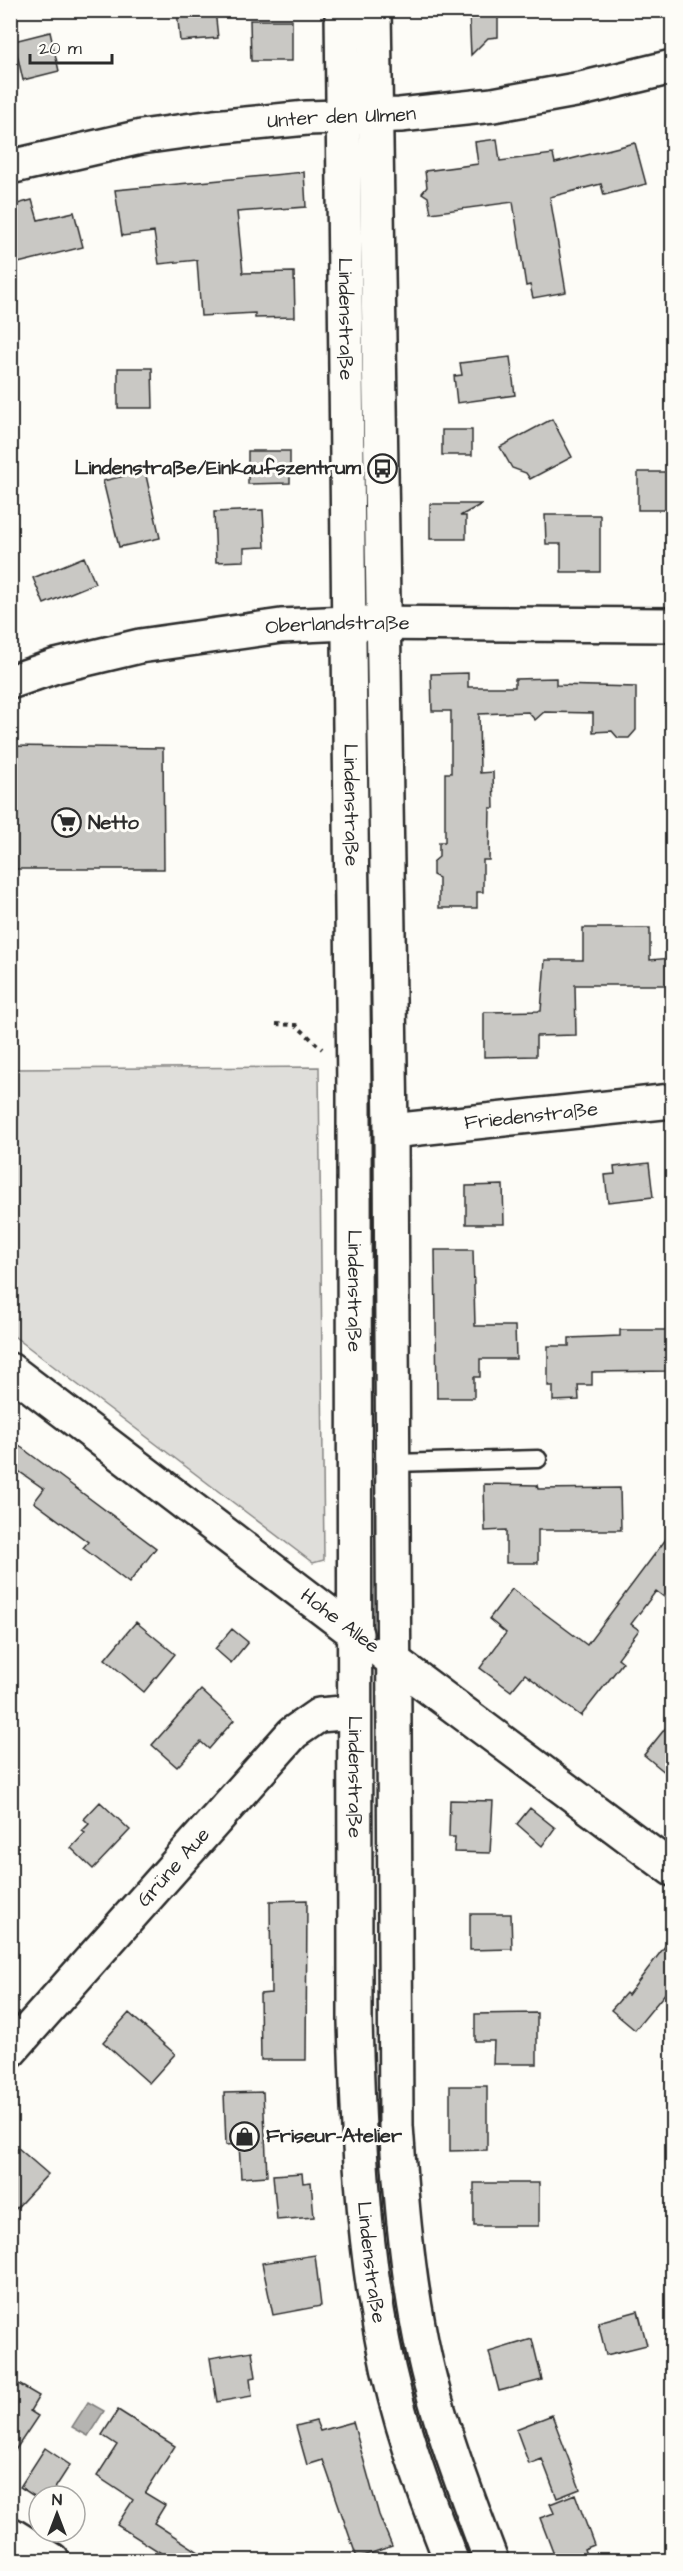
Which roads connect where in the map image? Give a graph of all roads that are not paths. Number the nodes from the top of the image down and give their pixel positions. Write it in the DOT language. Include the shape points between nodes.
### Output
graph roads {
  1 [pos="342,10"];
  2 [pos="374,10"];
  3 [pos="672,67"];
  4 [pos="375,116"];
  5 [pos="342,117"];
  6 [pos="10,166"];
  7 [pos="347,624"];
  8 [pos="384,624"];
  9 [pos="672,625"];
  10 [pos="10,682"];
  11 [pos="386,899"];
  12 [pos="351,900"];
  13 [pos="672,1101"];
  14 [pos="391,1131"];
  15 [pos="391,1165"];
  16 [pos="354,1166"];
  17 [pos="10,1370"];
  18 [pos="538,1459"];
  19 [pos="394,1463"];
  20 [pos="356,1634"];
  21 [pos="394,1662"];
  22 [pos="354,1712"];
  23 [pos="672,1869"];
  24 [pos="10,2051"];
  25 [pos="10,2534"];
  26 [pos="52,2560"];
  27 [pos="451,2560"];
  28 [pos="491,2560"];
  1 -- 5 [label="street, Lindenstraße"];
  2 -- 4 [label="street, Lindenstraße"];
  3 -- 4 [label="street, Unter den Ulmen" via="493,105"];
  4 -- 5 [label="street, Unter den Ulmen"];
  4 -- 8 [label="street, Lindenstraße"];
  5 -- 6 [label="street, Unter den Ulmen" via="162,134"];
  5 -- 7 [label="street, Lindenstraße"];
  7 -- 8 [label="street, Oberlandstraße"];
  7 -- 10 [label="street, Oberlandstraße" via="281,626 140,646 56,666"];
  7 -- 12 [label="street, Lindenstraße"];
  8 -- 9 [label="street, Oberlandstraße"];
  8 -- 11 [label="street, Lindenstraße"];
  11 -- 12 [label="lane"];
  11 -- 14 [label="street, Lindenstraße"];
  12 -- 16 [label="street, Lindenstraße"];
  13 -- 14 [label="street, Friedenstraße"];
  14 -- 15 [label="street, Lindenstraße"];
  15 -- 16 [label="lane"];
  15 -- 19 [label="street, Lindenstraße"];
  16 -- 20 [label="street, Lindenstraße"];
  17 -- 20 [label="street, Hohe Allee"];
  18 -- 19 [label="lane"];
  19 -- 21 [label="street, Lindenstraße"];
  20 -- 21 [label="street, Hohe Allee"];
  20 -- 22 [label="street, Lindenstraße"];
  21 -- 23 [label="street, Hohe Allee"];
  21 -- 28 [label="street, Lindenstraße" via="396,2126 405,2241 419,2332 440,2413"];
  22 -- 24 [label="street, Grüne Aue" via="319,1715 293,1733"];
  22 -- 27 [label="street, Lindenstraße" via="355,2021 358,2126 368,2241 383,2344 403,2422 428,2504"];
  25 -- 26 [label="street"];
}
